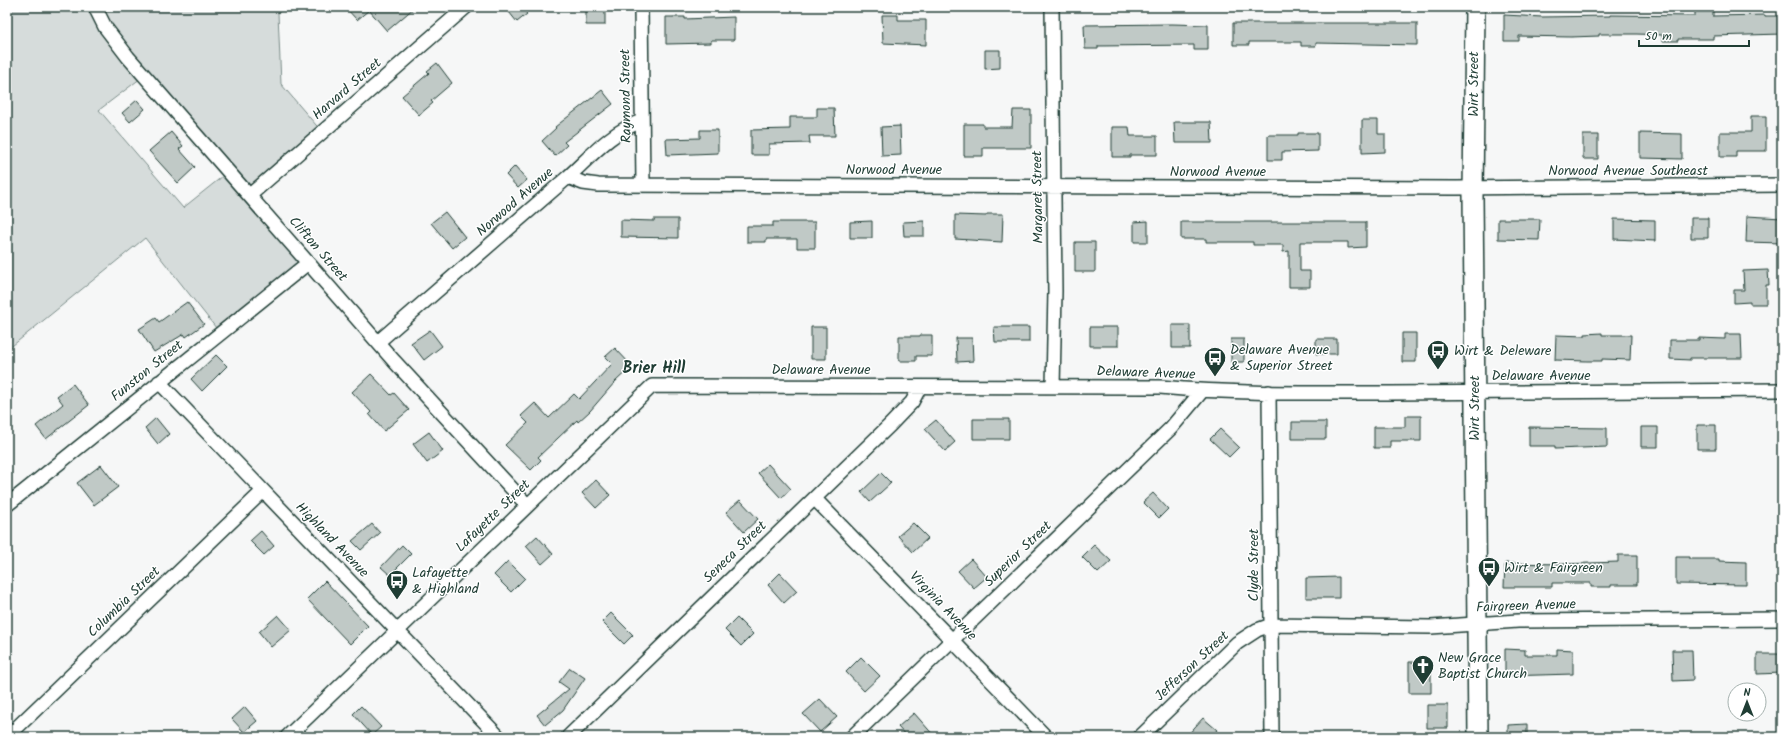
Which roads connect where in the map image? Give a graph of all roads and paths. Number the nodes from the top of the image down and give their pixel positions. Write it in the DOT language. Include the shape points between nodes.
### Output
graph roads {
  1 [pos="95,7"];
  2 [pos="466,7"];
  3 [pos="641,7"];
  4 [pos="1052,7"];
  5 [pos="1474,7"];
  6 [pos="642,121"];
  7 [pos="568,177"];
  8 [pos="643,185"];
  9 [pos="1782,185"];
  10 [pos="1053,187"];
  11 [pos="1473,188"];
  12 [pos="250,195"];
  13 [pos="308,263"];
  14 [pos="378,342"];
  15 [pos="159,382"];
  16 [pos="652,386"];
  17 [pos="920,386"];
  18 [pos="1053,386"];
  19 [pos="1782,390"];
  20 [pos="1202,391"];
  21 [pos="1269,392"];
  22 [pos="1475,393"];
  23 [pos="263,491"];
  24 [pos="815,499"];
  25 [pos="7,505"];
  26 [pos="526,505"];
  27 [pos="1782,619"];
  28 [pos="1477,624"];
  29 [pos="1271,625"];
  30 [pos="397,631"];
  31 [pos="952,640"];
  32 [pos="7,737"];
  33 [pos="287,737"];
  34 [pos="500,737"];
  35 [pos="568,737"];
  36 [pos="852,737"];
  37 [pos="1046,737"];
  38 [pos="1140,737"];
  39 [pos="1272,737"];
  40 [pos="1478,737"];
  1 -- 12 [label="street, Clifton Street" via="115,40"];
  2 -- 12 [label="street, Harvard Street"];
  3 -- 6 [label="street, Raymond Street"];
  4 -- 10 [label="street, Margaret Street"];
  5 -- 11 [label="main road, Wirt Street"];
  6 -- 7 [label="street" via="619,132"];
  6 -- 8 [label="street, Raymond Street"];
  7 -- 8 [label="street, Norwood Avenue" via="598,185"];
  7 -- 14 [label="street, Norwood Avenue"];
  8 -- 10 [label="street, Norwood Avenue"];
  9 -- 11 [label="street, Norwood Avenue Southeast"];
  10 -- 11 [label="street, Norwood Avenue"];
  10 -- 18 [label="street, Margaret Street"];
  11 -- 22 [label="main road, Wirt Street"];
  12 -- 13 [label="street, Clifton Street"];
  13 -- 14 [label="street, Clifton Street"];
  13 -- 15 [label="street, Funston Street"];
  14 -- 26 [label="street, Clifton Street"];
  15 -- 23 [label="street, Highland Avenue"];
  15 -- 25 [label="street, Funston Street"];
  16 -- 17 [label="street, Delaware Avenue"];
  16 -- 26 [label="street, Lafayette Street"];
  17 -- 18 [label="street, Delaware Avenue"];
  17 -- 24 [label="street, Seneca Street" via="912,402"];
  18 -- 20 [label="street, Delaware Avenue" via="1160,387"];
  19 -- 22 [label="street, Delaware Avenue"];
  20 -- 21 [label="street, Delaware Avenue"];
  20 -- 31 [label="street, Superior Street" via="1171,428"];
  21 -- 22 [label="street, Delaware Avenue"];
  21 -- 29 [label="street, Clyde Street"];
  22 -- 28 [label="main road, Wirt Street"];
  23 -- 30 [label="street, Highland Avenue"];
  23 -- 32 [label="street, Columbia Street"];
  24 -- 31 [label="street, Virginia Avenue"];
  24 -- 35 [label="street, Seneca Street"];
  26 -- 30 [label="street, Lafayette Street"];
  27 -- 28 [label="street, Fairgreen Avenue" via="1518,621"];
  28 -- 29 [label="street, Fairgreen Avenue" via="1431,627"];
  28 -- 40 [label="main road, Wirt Street"];
  29 -- 38 [label="street, Jefferson Street" via="1256,630 1237,643"];
  29 -- 39 [label="street, Clyde Street"];
  30 -- 33 [label="street, Lafayette Street"];
  30 -- 34 [label="street, Highland Avenue"];
  31 -- 36 [label="street, Superior Street"];
  31 -- 37 [label="street, Virginia Avenue"];
}
